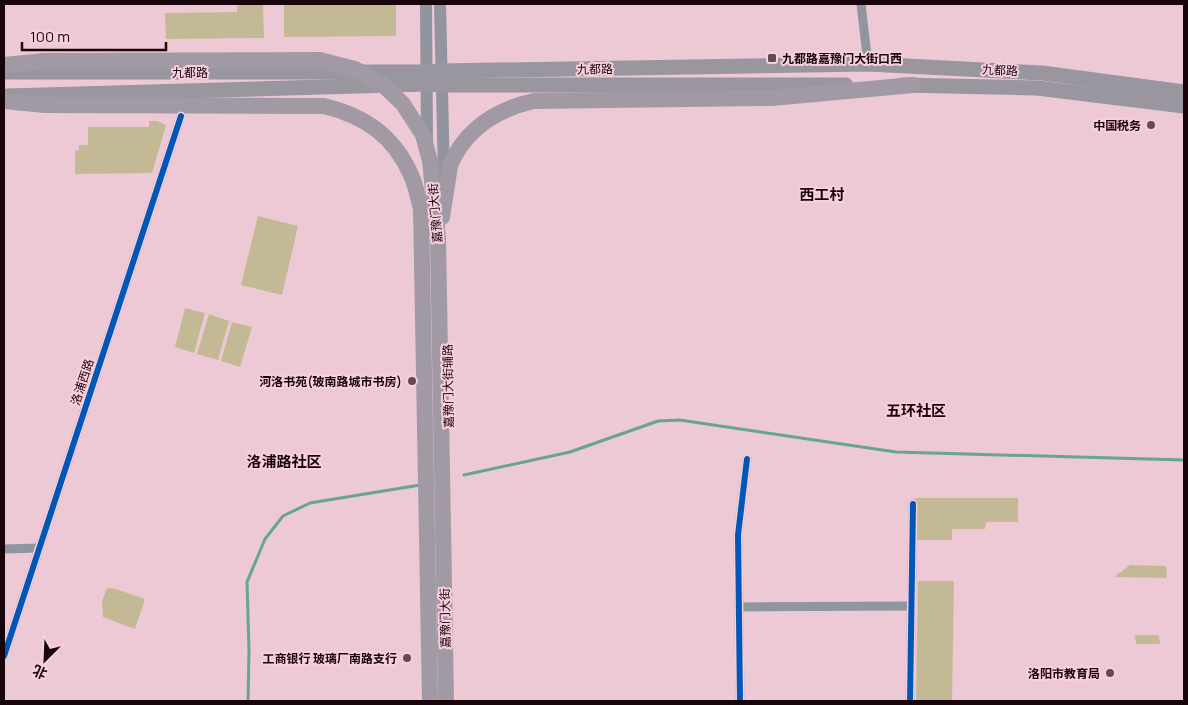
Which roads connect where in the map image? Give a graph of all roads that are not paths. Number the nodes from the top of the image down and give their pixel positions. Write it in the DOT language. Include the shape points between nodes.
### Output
graph roads {
  1 [pos="426,4"];
  2 [pos="440,4"];
  3 [pos="861,4"];
  4 [pos="868,64"];
  5 [pos="4,65"];
  6 [pos="4,72"];
  7 [pos="434,78"];
  8 [pos="913,85"];
  9 [pos="1184,92"];
  10 [pos="4,96"];
  11 [pos="4,101"];
  12 [pos="1184,106"];
  13 [pos="182,116"];
  14 [pos="438,239"];
  15 [pos="747,459"];
  16 [pos="913,504"];
  17 [pos="39,548"];
  18 [pos="4,549"];
  19 [pos="911,606"];
  20 [pos="739,607"];
  21 [pos="4,656"];
  22 [pos="430,701"];
  23 [pos="446,701"];
  24 [pos="453,701"];
  25 [pos="740,701"];
  26 [pos="910,701"];
  1 -- 7 [label="main road"];
  2 -- 7 [label="main road"];
  3 -- 4 [label="street"];
  4 -- 7 [label="main road, 九都路"];
  4 -- 9 [label="main road, 九都路" via="1042,72"];
  5 -- 14 [label="highway, 嘉豫门大街, bridge" via="44,61 320,60 356,69 382,84 403,104 423,135 430,161"];
  6 -- 7 [label="main road, 九都路"];
  7 -- 8 [label="main road, 九都路"];
  7 -- 10 [label="main road, 九都路"];
  7 -- 22 [label="main road, 嘉豫门大街辅路"];
  7 -- 24 [label="main road, 嘉豫门大街辅路"];
  8 -- 12 [label="main road, 九都路" via="1037,88"];
  8 -- 14 [label="highway, bridge" via="772,98 534,101 518,105 478,126 450,165"];
  11 -- 22 [label="highway, 嘉豫门大街, bridge" via="45,105 324,106 359,118 379,131 398,150 412,177 421,209"];
  13 -- 17 [label="street, 洛浦西路"];
  14 -- 23 [label="highway, 嘉豫门大街, bridge"];
  15 -- 20 [label="street" via="738,535"];
  16 -- 19 [label="street"];
  17 -- 18 [label="street"];
  17 -- 21 [label="street, 洛浦西路"];
  19 -- 20 [label="street"];
  19 -- 26 [label="street"];
  20 -- 25 [label="street"];
}
